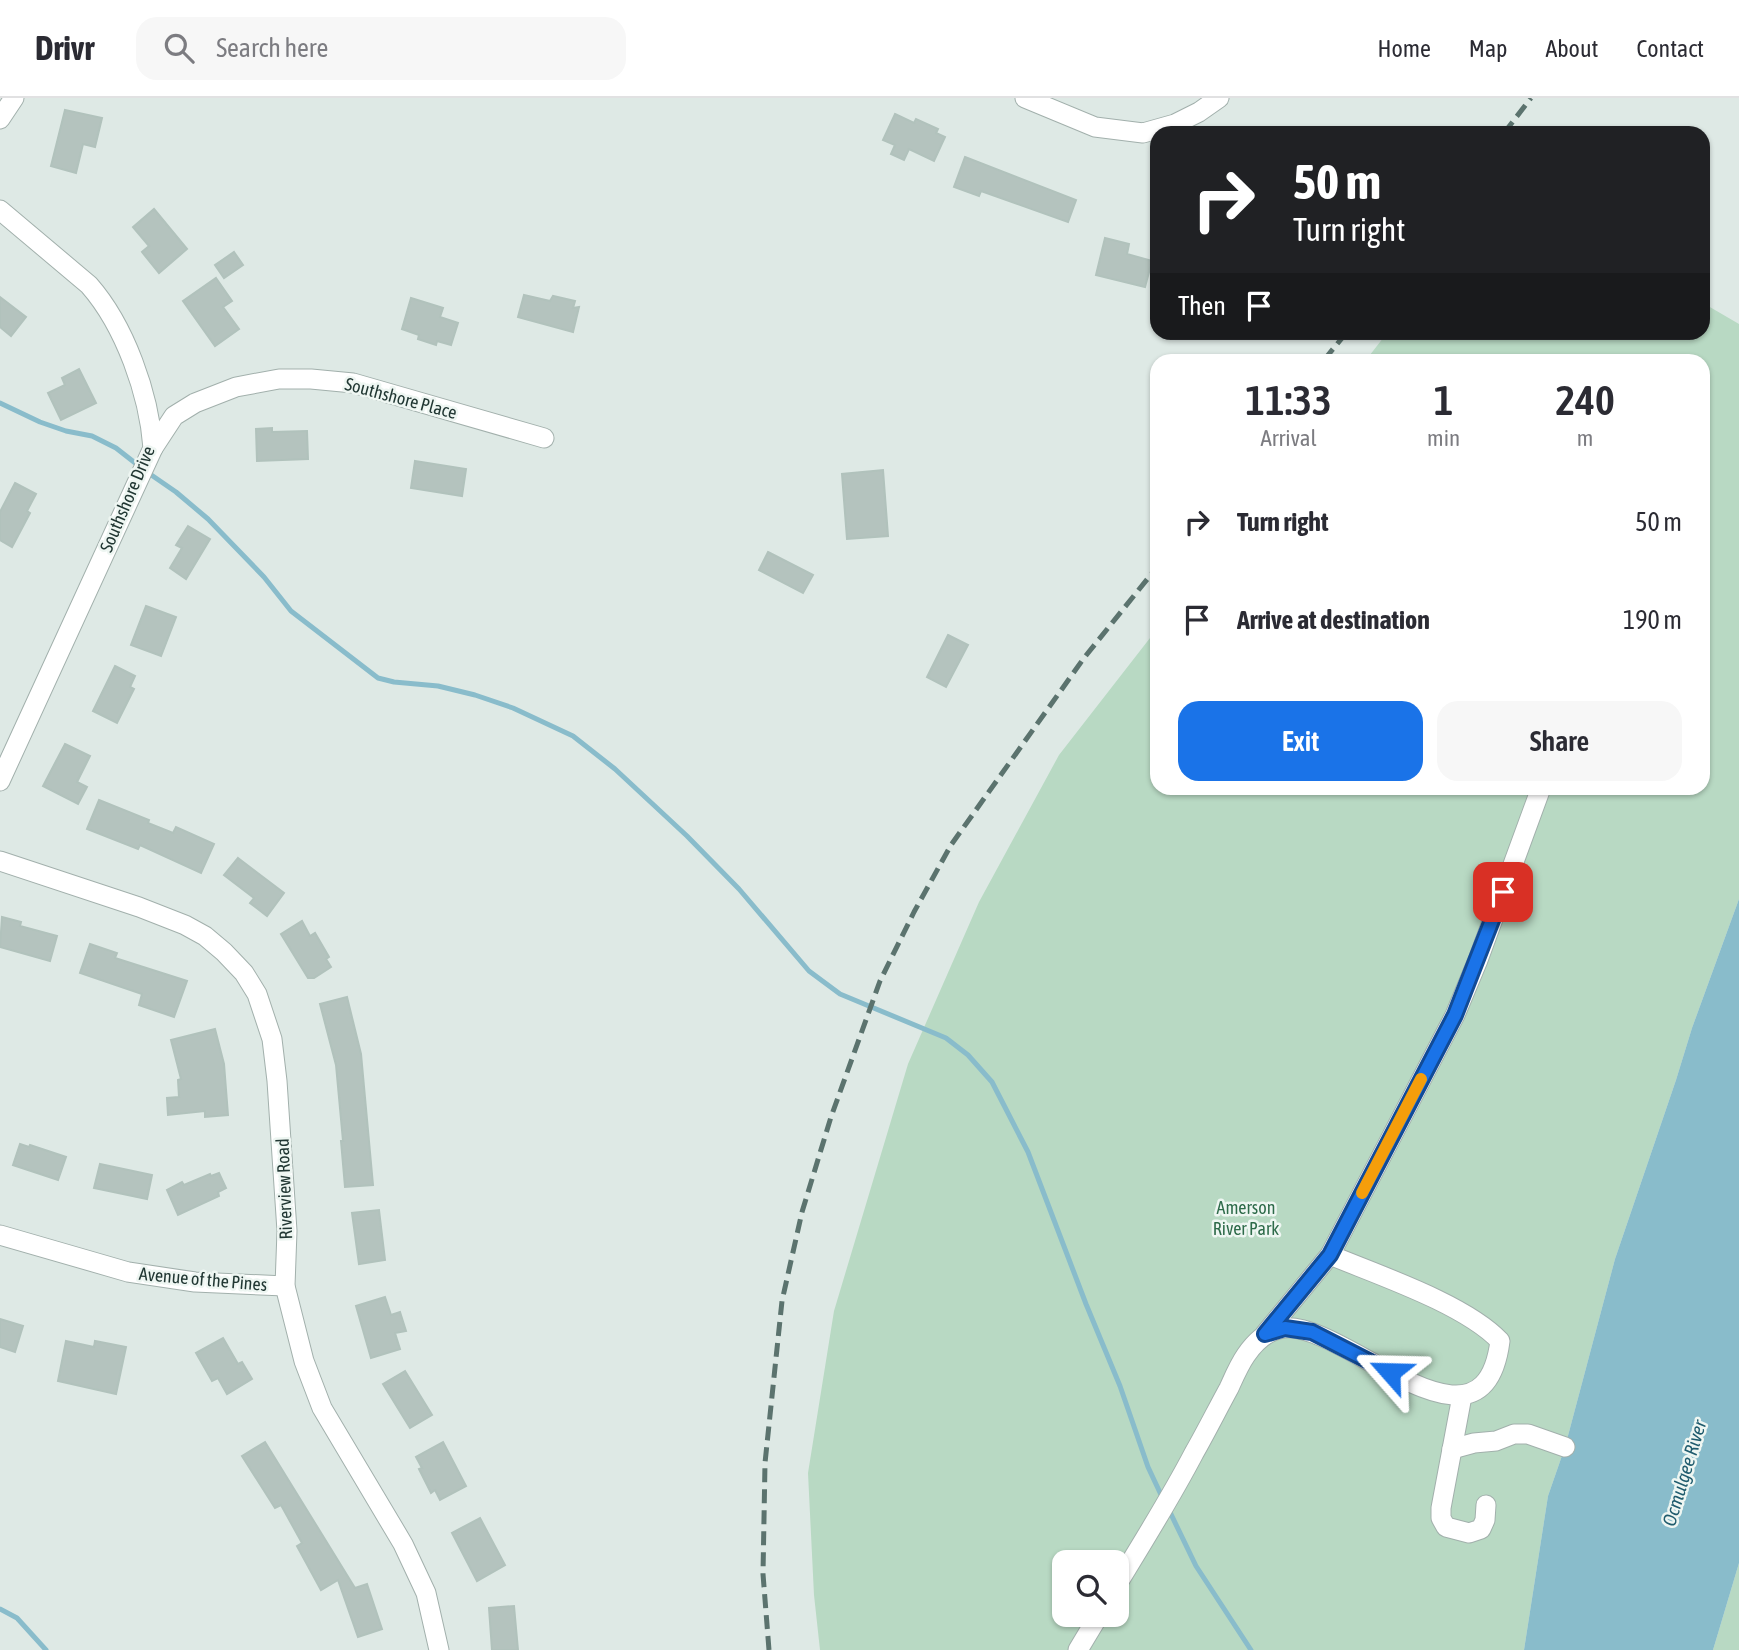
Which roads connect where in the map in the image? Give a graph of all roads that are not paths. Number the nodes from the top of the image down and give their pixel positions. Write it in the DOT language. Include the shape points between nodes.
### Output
graph roads {
  1 [pos="14,98"];
  2 [pos="1025,98"];
  3 [pos="1219,98"];
  4 [pos="0,119"];
  5 [pos="1168,126"];
  6 [pos="1150,131"];
  7 [pos="0,210"];
  8 [pos="544,438"];
  9 [pos="153,448"];
  10 [pos="0,781"];
  11 [pos="1538,795"];
  12 [pos="0,861"];
  13 [pos="0,1235"];
  14 [pos="1330,1255"];
  15 [pos="285,1286"];
  16 [pos="1265,1334"];
  17 [pos="1462,1396"];
  18 [pos="1565,1447"];
  19 [pos="1452,1450"];
  20 [pos="1486,1506"];
  21 [pos="1129,1565"];
  22 [pos="1092,1627"];
  23 [pos="439,1650"];
  24 [pos="1078,1650"];
  1 -- 4 [label="street"];
  2 -- 6 [label="street" via="1095,127"];
  3 -- 5 [label="street"];
  7 -- 9 [label="street, Southshore Drive" via="101,299 134,365 151,417"];
  8 -- 9 [label="street, Southshore Place" via="353,383 279,379 236,387 195,403 174,416"];
  9 -- 10 [label="street, Southshore Drive"];
  11 -- 14 [label="street" via="1455,1015"];
  12 -- 15 [label="street, Riverview Road" via="185,925 205,936 244,973 257,994 272,1039 283,1147"];
  13 -- 15 [label="street, Avenue of the Pines" via="128,1272 195,1282"];
  14 -- 16 [label="street"];
  14 -- 17 [label="street" via="1426,1294 1491,1331 1500,1341 1492,1374 1480,1389"];
  15 -- 23 [label="street, Riverview Road" via="304,1361 322,1408 403,1544 426,1592"];
  16 -- 17 [label="street" via="1285,1328 1312,1332 1427,1388"];
  16 -- 21 [label="street" via="1246,1355 1177,1486"];
  17 -- 19 [label="street"];
  18 -- 19 [label="street" via="1514,1434"];
  19 -- 20 [label="street" via="1441,1508 1446,1527 1469,1533 1481,1529"];
  22 -- 24 [label="street"];
}
